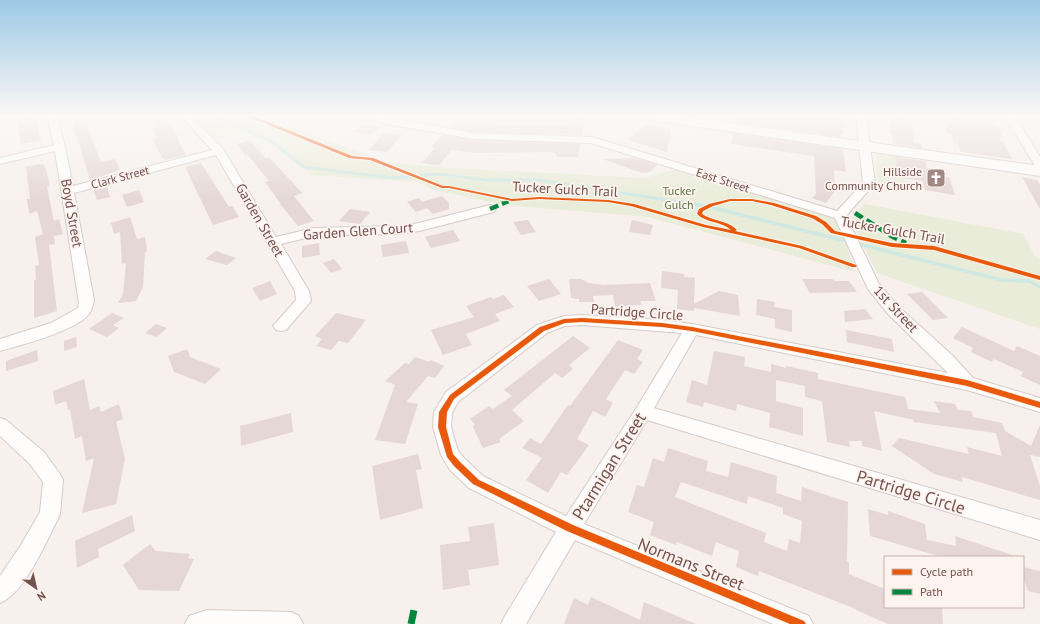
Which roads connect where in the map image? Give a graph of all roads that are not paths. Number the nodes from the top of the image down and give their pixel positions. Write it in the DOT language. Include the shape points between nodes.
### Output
graph roads {
  1 [pos="214,145"];
  2 [pos="609,145"];
  3 [pos="854,145"];
  4 [pos="1027,145"];
  5 [pos="60,147"];
  6 [pos="865,147"];
  7 [pos="219,150"];
  8 [pos="0,161"];
  9 [pos="1040,166"];
  10 [pos="1040,171"];
  11 [pos="68,191"];
  12 [pos="490,209"];
  13 [pos="840,216"];
  14 [pos="272,242"];
  15 [pos="281,326"];
  16 [pos="692,329"];
  17 [pos="0,346"];
  18 [pos="967,383"];
  19 [pos="1040,405"];
  20 [pos="643,412"];
  21 [pos="0,425"];
  22 [pos="570,528"];
  23 [pos="1040,530"];
  24 [pos="0,592"];
  25 [pos="196,624"];
  26 [pos="290,624"];
  27 [pos="513,624"];
  28 [pos="801,624"];
  1 -- 7 [label="street, Garden Street"];
  2 -- 13 [label="street, East Street"];
  3 -- 6 [label="street"];
  4 -- 9 [label="street"];
  5 -- 8 [label="street"];
  5 -- 11 [label="street, Boyd Street"];
  6 -- 10 [label="street"];
  6 -- 13 [label="street" via="869,183"];
  7 -- 11 [label="street, Clark Street"];
  7 -- 14 [label="street, Garden Street"];
  11 -- 17 [label="street, Boyd Street" via="87,300 84,310 67,322"];
  12 -- 14 [label="street, Garden Glen Court" via="420,227 399,230 314,232"];
  13 -- 18 [label="street, 1st Street" via="873,286 894,311 946,359"];
  14 -- 15 [label="street, Garden Street" via="302,291 304,301"];
  16 -- 18 [label="street, Partridge Circle"];
  16 -- 20 [label="street, Ptarmigan Street"];
  16 -- 22 [label="street, Partridge Circle" via="662,324 582,320 552,324 452,397 443,412 442,427 450,454 457,464 476,482"];
  18 -- 19 [label="street, Partridge Circle"];
  20 -- 22 [label="street, Ptarmigan Street"];
  20 -- 23 [label="street, Partridge Circle"];
  21 -- 24 [label="street" via="37,458 53,480 50,514 29,553"];
  22 -- 27 [label="street, Ptarmigan Street"];
  22 -- 28 [label="street, Normans Street"];
  25 -- 26 [label="street"];
}
